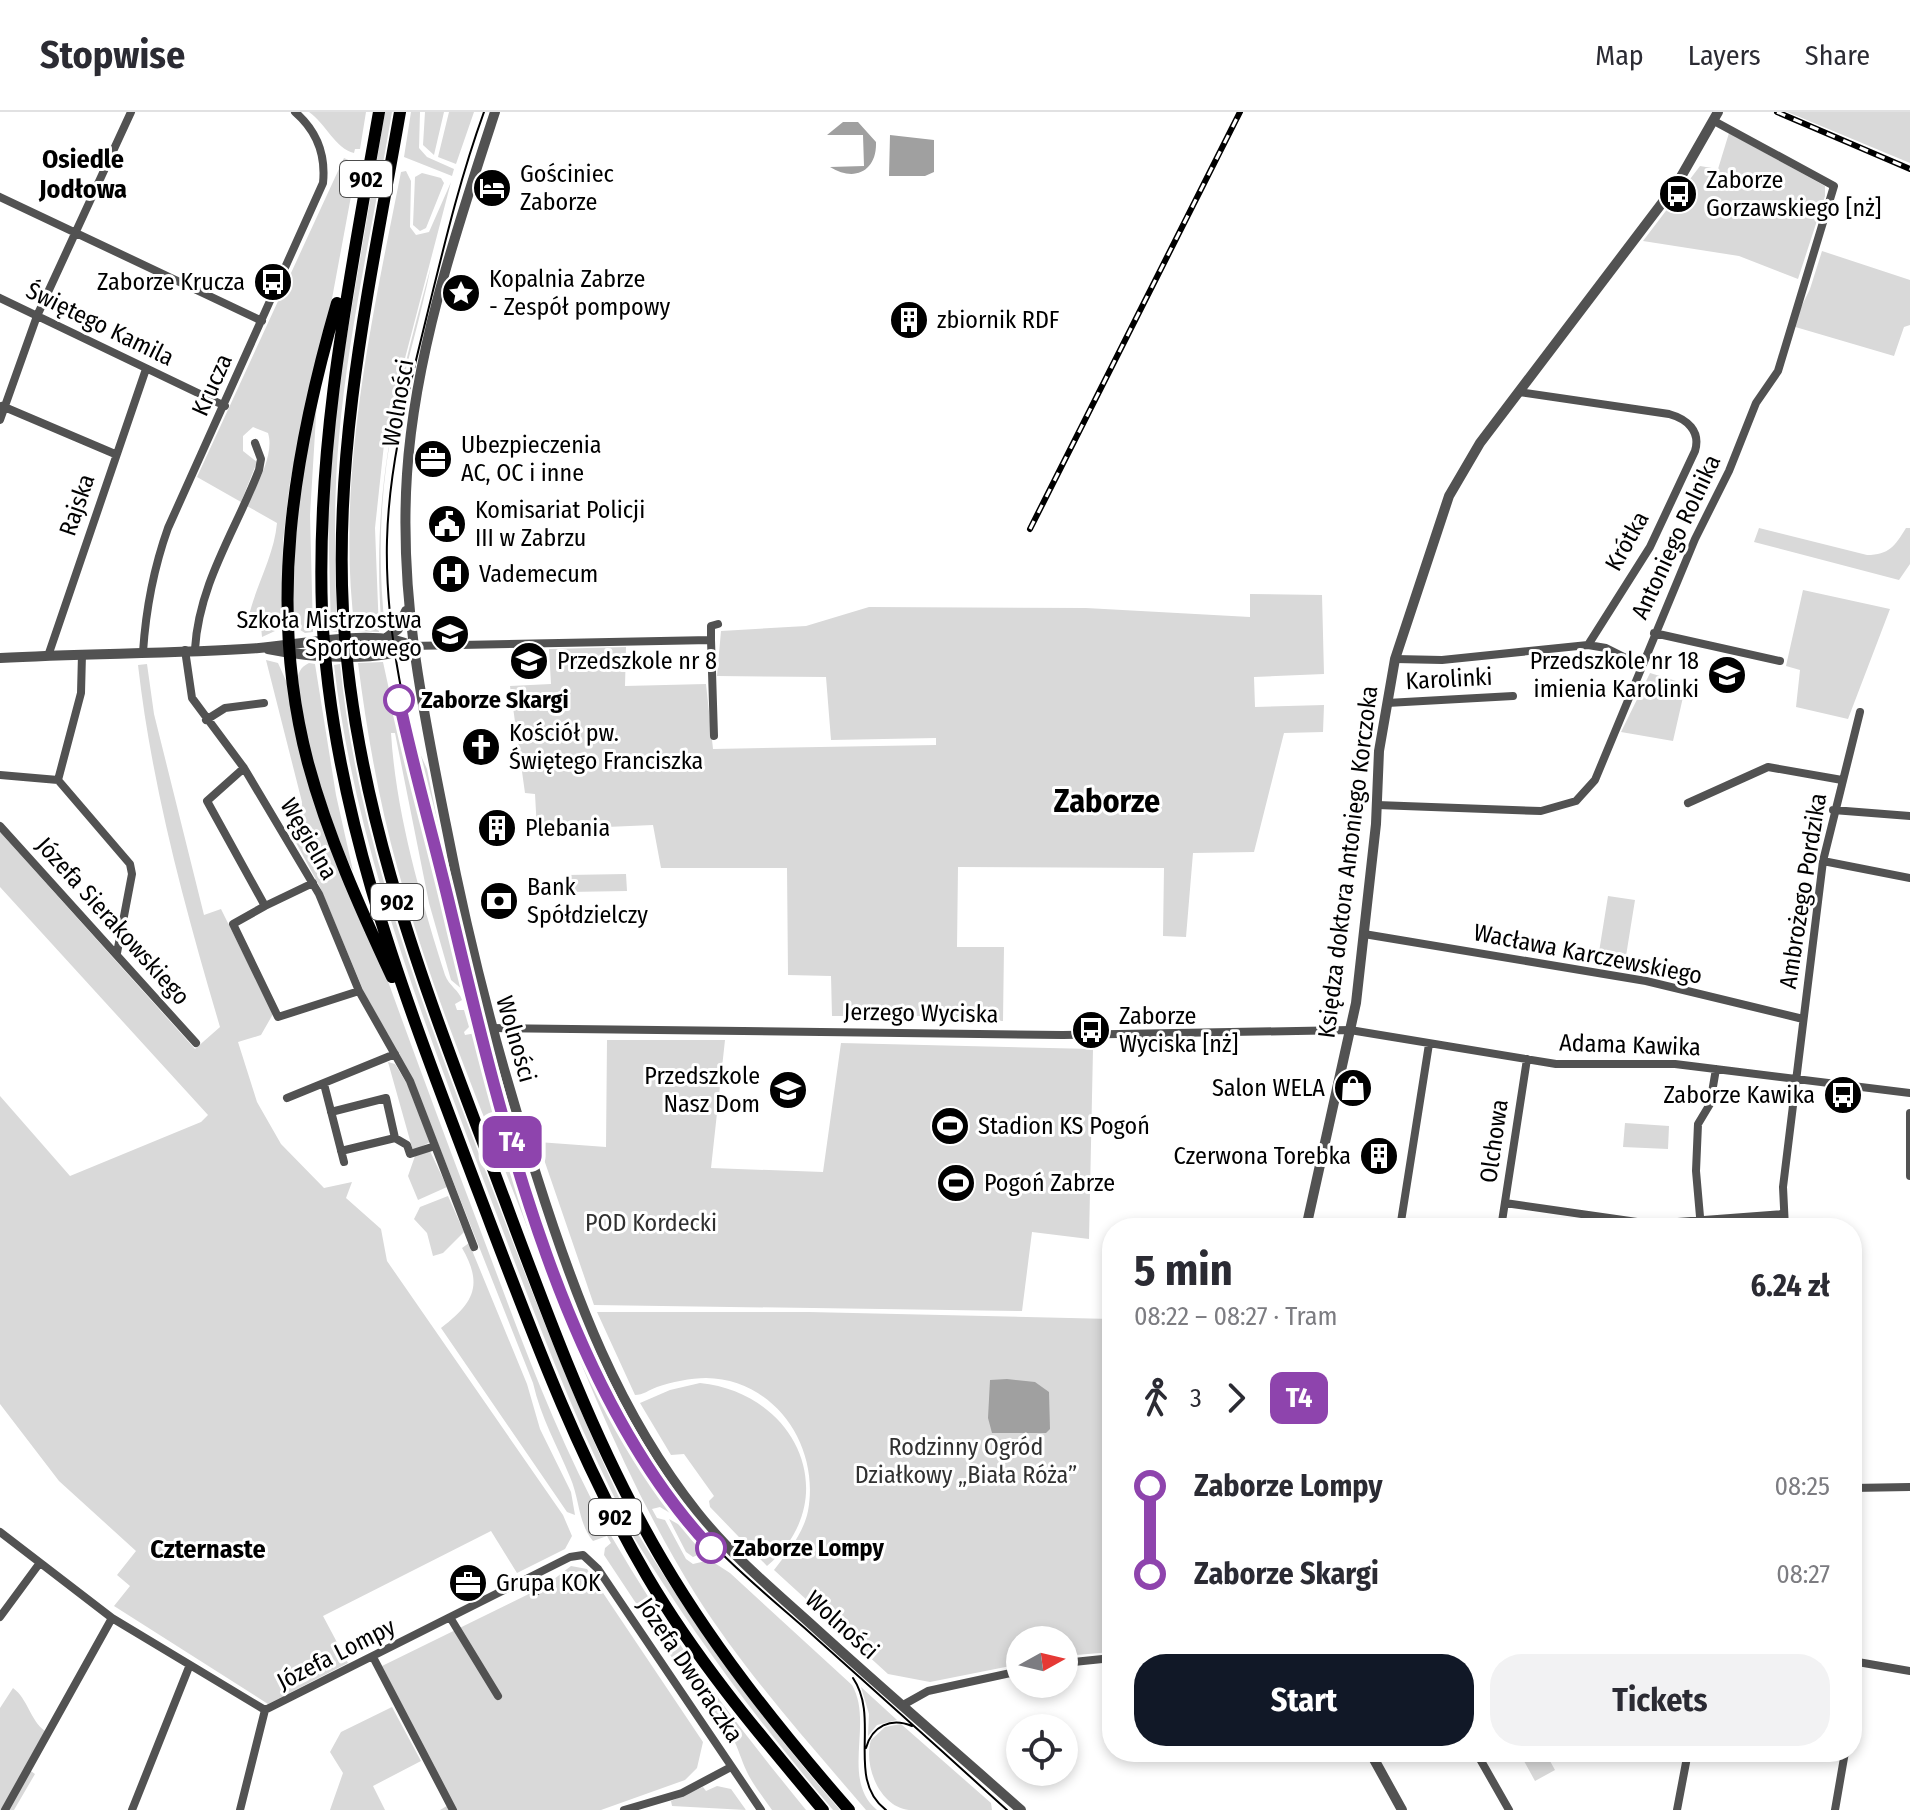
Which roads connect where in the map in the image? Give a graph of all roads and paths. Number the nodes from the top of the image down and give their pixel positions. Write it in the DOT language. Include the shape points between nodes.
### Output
graph roads {
  1 [pos="131,112"];
  2 [pos="295,112"];
  3 [pos="379,112"];
  4 [pos="400,112"];
  5 [pos="495,112"];
  6 [pos="1716,117"];
  7 [pos="0,197"];
  8 [pos="74,232"];
  9 [pos="354,247"];
  10 [pos="0,298"];
  11 [pos="37,316"];
  12 [pos="262,321"];
  13 [pos="146,369"];
  14 [pos="1519,392"];
  15 [pos="2,406"];
  16 [pos="225,406"];
  17 [pos="0,420"];
  18 [pos="255,443"];
  19 [pos="115,454"];
  20 [pos="407,606"];
  21 [pos="718,624"];
  22 [pos="1654,633"];
  23 [pos="383,639"];
  24 [pos="711,640"];
  25 [pos="1588,645"];
  26 [pos="411,646"];
  27 [pos="288,648"];
  28 [pos="190,649"];
  29 [pos="143,652"];
  30 [pos="395,653"];
  31 [pos="82,654"];
  32 [pos="48,656"];
  33 [pos="0,658"];
  34 [pos="1395,659"];
  35 [pos="1780,661"];
  36 [pos="1640,665"];
  37 [pos="415,669"];
  38 [pos="1513,696"];
  39 [pos="264,703"];
  40 [pos="1387,703"];
  41 [pos="1860,712"];
  42 [pos="206,720"];
  43 [pos="714,736"];
  44 [pos="244,768"];
  45 [pos="0,775"];
  46 [pos="58,780"];
  47 [pos="1842,780"];
  48 [pos="1688,803"];
  49 [pos="1377,805"];
  50 [pos="1833,810"];
  51 [pos="1910,816"];
  52 [pos="0,826"];
  53 [pos="1823,861"];
  54 [pos="1910,878"];
  55 [pos="313,883"];
  56 [pos="265,906"];
  57 [pos="1364,934"];
  58 [pos="117,953"];
  59 [pos="359,991"];
  60 [pos="1803,1019"];
  61 [pos="491,1028"];
  62 [pos="1350,1030"];
  63 [pos="196,1043"];
  64 [pos="1429,1044"];
  65 [pos="424,1048"];
  66 [pos="395,1054"];
  67 [pos="1527,1059"];
  68 [pos="1716,1069"];
  69 [pos="1796,1079"];
  70 [pos="324,1084"];
  71 [pos="1910,1093"];
  72 [pos="287,1098"];
  73 [pos="331,1112"];
  74 [pos="1910,1113"];
  75 [pos="395,1138"];
  76 [pos="435,1146"];
  77 [pos="341,1151"];
  78 [pos="344,1162"];
  79 [pos="1910,1176"];
  80 [pos="1505,1203"];
  81 [pos="1782,1214"];
  82 [pos="1308,1218"];
  83 [pos="1402,1218"];
  84 [pos="1503,1218"];
  85 [pos="1609,1218"];
  86 [pos="1700,1218"];
  87 [pos="1750,1218"];
  88 [pos="1783,1218"];
  89 [pos="474,1247"];
  90 [pos="1910,1487"];
  91 [pos="1862,1488"];
  92 [pos="0,1532"];
  93 [pos="583,1555"];
  94 [pos="39,1564"];
  95 [pos="530,1579"];
  96 [pos="537,1591"];
  97 [pos="0,1617"];
  98 [pos="112,1618"];
  99 [pos="451,1619"];
  100 [pos="373,1657"];
  101 [pos="1102,1659"];
  102 [pos="1078,1662"];
  103 [pos="1862,1663"];
  104 [pos="189,1667"];
  105 [pos="1910,1671"];
  106 [pos="1006,1674"];
  107 [pos="498,1696"];
  108 [pos="903,1705"];
  109 [pos="265,1710"];
  110 [pos="1376,1762"];
  111 [pos="1482,1762"];
  112 [pos="1686,1762"];
  113 [pos="1843,1762"];
  114 [pos="731,1767"];
  115 [pos="5,1810"];
  116 [pos="132,1810"];
  117 [pos="240,1810"];
  118 [pos="453,1810"];
  119 [pos="624,1810"];
  120 [pos="761,1810"];
  121 [pos="823,1810"];
  122 [pos="849,1810"];
  123 [pos="1021,1810"];
  124 [pos="1402,1810"];
  125 [pos="1509,1810"];
  126 [pos="1677,1810"];
  127 [pos="1835,1810"];
  1 -- 8 [label="street"];
  2 -- 12 [label="street, Krucza" via="316,137 324,159 323,183"];
  3 -- 9 [label="main road, 902"];
  4 -- 122 [label="main road, 902" via="359,338 342,510 351,696 383,857 444,1040 604,1448 660,1555 710,1635"];
  5 -- 20 [label="street, Wolności" via="444,285 416,406 406,509"];
  6 -- 14 [label="street, Księdza doktora Antoniego Korczoka" via="1678,182"];
  6 -- 22 [label="street, Antoniego Rolnika" via="1834,186 1778,371 1756,403"];
  7 -- 8 [label="street"];
  8 -- 11 [label="street"];
  8 -- 12 [label="street"];
  9 -- 27 [label="main road" via="294,479 286,567"];
  9 -- 65 [label="main road, 902" via="324,456 325,651 348,802 386,940"];
  10 -- 11 [label="street, Świętego Kamila"];
  11 -- 13 [label="street, Świętego Kamila"];
  11 -- 15 [label="street"];
  12 -- 16 [label="street, Krucza"];
  13 -- 16 [label="street, Świętego Kamila"];
  13 -- 19 [label="street, Rajska"];
  14 -- 25 [label="street, Krótka" via="1682,418 1696,437 1695,451 1650,547"];
  14 -- 34 [label="street, Księdza doktora Antoniego Korczoka" via="1449,496"];
  15 -- 17 [label="street"];
  15 -- 19 [label="street"];
  16 -- 29 [label="street, Krucza" via="153,570"];
  18 -- 28 [label="street, Węgielna" via="259,470 212,572"];
  19 -- 32 [label="street, Rajska"];
  20 -- 23 [label="street" via="398,629"];
  20 -- 26 [label="street, Wolności"];
  21 -- 24 [label="street" via="711,626"];
  22 -- 35 [label="street"];
  22 -- 36 [label="street, Antoniego Rolnika"];
  23 -- 26 [label="street"];
  23 -- 27 [label="street" via="309,641"];
  24 -- 26 [label="street"];
  24 -- 43 [label="street"];
  25 -- 34 [label="street"];
  25 -- 36 [label="street"];
  26 -- 30 [label="street"];
  26 -- 37 [label="street, Wolności"];
  27 -- 28 [label="street"];
  27 -- 30 [label="street" via="310,655"];
  27 -- 65 [label="main road" via="308,763 325,817"];
  28 -- 29 [label="street"];
  28 -- 42 [label="street, Węgielna" via="192,698"];
  29 -- 31 [label="street"];
  30 -- 37 [label="street"];
  31 -- 32 [label="street"];
  31 -- 46 [label="street" via="81,693"];
  32 -- 33 [label="street"];
  34 -- 40 [label="street, Księdza doktora Antoniego Korczoka"];
  36 -- 49 [label="street, Antoniego Rolnika" via="1595,780 1576,801 1541,811"];
  37 -- 61 [label="street, Wolności"];
  38 -- 40 [label="street, Karolinki"];
  39 -- 42 [label="street" via="225,708"];
  40 -- 49 [label="street, Księdza doktora Antoniego Korczoka"];
  41 -- 47 [label="street, Ambrożego Pordzika"];
  42 -- 44 [label="street, Węgielna"];
  44 -- 55 [label="street, Węgielna"];
  44 -- 56 [label="street" via="207,801"];
  45 -- 46 [label="street"];
  46 -- 58 [label="street" via="130,864"];
  47 -- 48 [label="street" via="1768,767"];
  47 -- 50 [label="street, Ambrożego Pordzika"];
  49 -- 57 [label="street, Księdza doktora Antoniego Korczoka"];
  50 -- 51 [label="street"];
  50 -- 53 [label="street, Ambrożego Pordzika"];
  52 -- 58 [label="street, Józefa Sierakowskiego"];
  53 -- 54 [label="street"];
  53 -- 60 [label="street, Ambrożego Pordzika"];
  55 -- 56 [label="street"];
  55 -- 59 [label="street, Węgielna"];
  56 -- 59 [label="street" via="233,924 278,1017"];
  57 -- 60 [label="street, Wacława Karczewskiego" via="1646,981"];
  57 -- 62 [label="street, Księdza doktora Antoniego Korczoka"];
  58 -- 63 [label="street, Józefa Sierakowskiego"];
  59 -- 66 [label="street, Węgielna"];
  60 -- 69 [label="street, Ambrożego Pordzika"];
  61 -- 62 [label="street, Jerzego Wyciska" via="1063,1035"];
  61 -- 108 [label="street, Wolności" via="575,1290 615,1385 644,1434 721,1540"];
  62 -- 64 [label="street, Adama Kawika"];
  62 -- 82 [label="street, Księdza doktora Antoniego Korczoka"];
  64 -- 67 [label="street, Adama Kawika"];
  64 -- 83 [label="street"];
  65 -- 121 [label="main road, 902" via="546,1366 618,1523 700,1658"];
  66 -- 70 [label="street"];
  66 -- 76 [label="street, Węgielna"];
  67 -- 68 [label="street, Adama Kawika"];
  67 -- 80 [label="street, Olchowa"];
  68 -- 69 [label="street, Adama Kawika"];
  68 -- 86 [label="street" via="1710,1104 1698,1124"];
  69 -- 71 [label="street, Adama Kawika"];
  69 -- 81 [label="street, Ambrożego Pordzika"];
  70 -- 72 [label="street"];
  70 -- 73 [label="street"];
  73 -- 75 [label="street" via="386,1098"];
  73 -- 77 [label="street"];
  74 -- 79 [label="street"];
  75 -- 76 [label="street" via="410,1154"];
  75 -- 77 [label="street"];
  76 -- 89 [label="street, Węgielna"];
  77 -- 78 [label="street"];
  80 -- 84 [label="street, Olchowa"];
  80 -- 85 [label="street"];
  81 -- 87 [label="street"];
  81 -- 88 [label="street, Ambrożego Pordzika"];
  90 -- 91 [label="street"];
  92 -- 94 [label="street, Józefa Lompy"];
  93 -- 95 [label="street, Józefa Lompy"];
  93 -- 114 [label="street, Józefa Dworaczka" via="598,1569"];
  94 -- 97 [label="street"];
  94 -- 98 [label="street, Józefa Lompy"];
  95 -- 96 [label="street"];
  95 -- 99 [label="street, Józefa Lompy"];
  98 -- 104 [label="street, Józefa Lompy"];
  98 -- 115 [label="street"];
  99 -- 100 [label="street, Józefa Lompy"];
  99 -- 107 [label="street"];
  100 -- 109 [label="street, Józefa Lompy"];
  100 -- 118 [label="street"];
  101 -- 102 [label="street"];
  103 -- 105 [label="street"];
  104 -- 109 [label="street, Józefa Lompy"];
  104 -- 116 [label="street"];
  106 -- 108 [label="street" via="928,1691"];
  108 -- 123 [label="street, Wolności"];
  109 -- 117 [label="street"];
  110 -- 124 [label="street"];
  111 -- 125 [label="street"];
  112 -- 126 [label="street"];
  113 -- 127 [label="street"];
  114 -- 119 [label="street" via="682,1793"];
  114 -- 120 [label="street, Józefa Dworaczka"];
}
